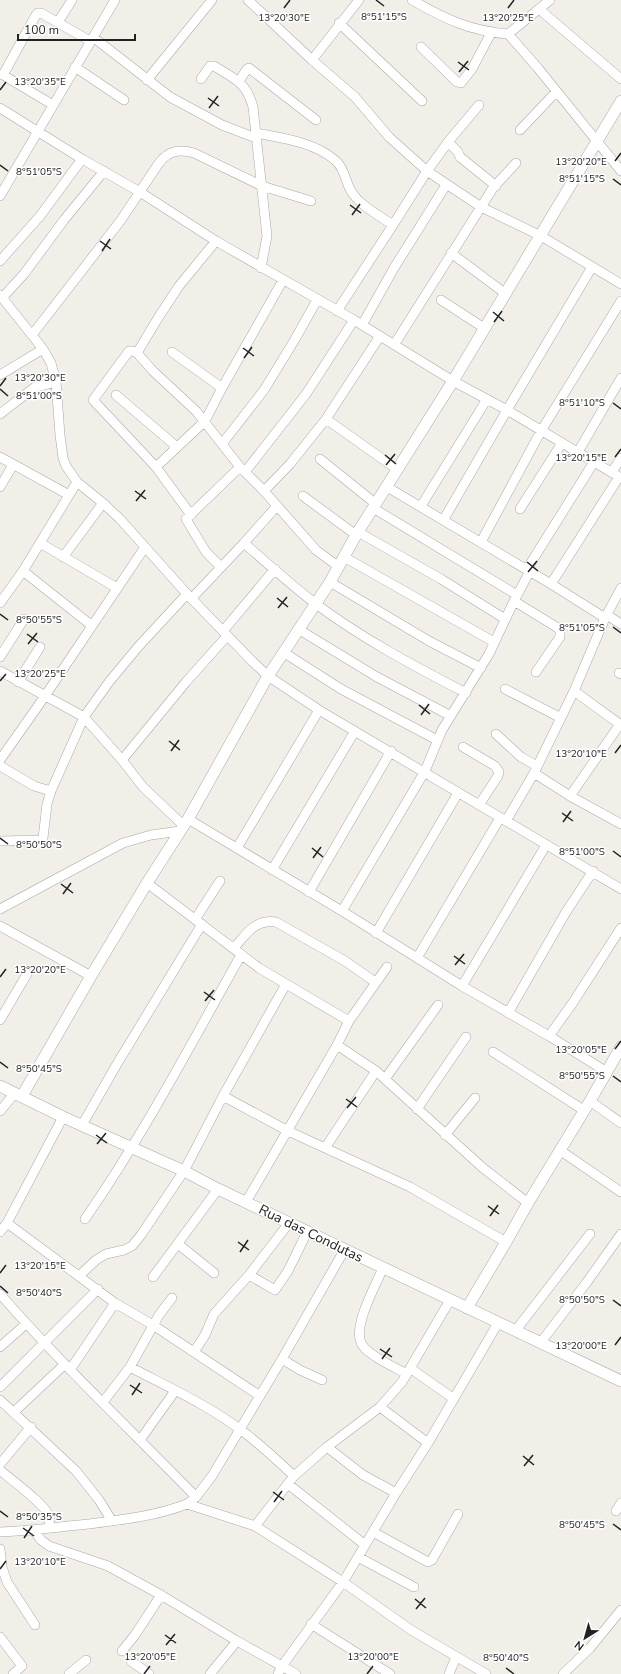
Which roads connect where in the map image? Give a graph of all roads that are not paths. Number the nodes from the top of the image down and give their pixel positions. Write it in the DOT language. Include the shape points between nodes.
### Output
graph roads {
  1 [pos="72,0"];
  2 [pos="115,0"];
  3 [pos="212,0"];
  4 [pos="248,0"];
  5 [pos="359,0"];
  6 [pos="412,0"];
  7 [pos="543,3"];
  8 [pos="58,22"];
  9 [pos="339,23"];
  10 [pos="491,33"];
  11 [pos="508,34"];
  12 [pos="92,39"];
  13 [pos="421,47"];
  14 [pos="312,60"];
  15 [pos="75,66"];
  16 [pos="621,79"];
  17 [pos="147,80"];
  18 [pos="200,80"];
  19 [pos="238,81"];
  20 [pos="556,92"];
  21 [pos="124,100"];
  22 [pos="422,101"];
  23 [pos="621,101"];
  24 [pos="52,104"];
  25 [pos="479,105"];
  26 [pos="0,108"];
  27 [pos="316,120"];
  28 [pos="520,130"];
  29 [pos="38,131"];
  30 [pos="256,136"];
  31 [pos="448,142"];
  32 [pos="597,142"];
  33 [pos="82,159"];
  34 [pos="516,163"];
  35 [pos="104,171"];
  36 [pos="426,171"];
  37 [pos="621,171"];
  38 [pos="446,185"];
  39 [pos="262,186"];
  40 [pos="496,186"];
  41 [pos="140,192"];
  42 [pos="0,196"];
  43 [pos="311,201"];
  44 [pos="481,207"];
  45 [pos="393,226"];
  46 [pos="541,236"];
  47 [pos="216,241"];
  48 [pos="451,253"];
  49 [pos="0,261"];
  50 [pos="592,267"];
  51 [pos="261,268"];
  52 [pos="283,280"];
  53 [pos="621,284"];
  54 [pos="506,294"];
  55 [pos="1,296"];
  56 [pos="317,300"];
  57 [pos="441,300"];
  58 [pos="621,302"];
  59 [pos="337,311"];
  60 [pos="358,322"];
  61 [pos="484,328"];
  62 [pos="32,335"];
  63 [pos="380,336"];
  64 [pos="394,345"];
  65 [pos="43,350"];
  66 [pos="172,352"];
  67 [pos="137,353"];
  68 [pos="0,375"];
  69 [pos="621,378"];
  70 [pos="453,381"];
  71 [pos="56,382"];
  72 [pos="222,388"];
  73 [pos="116,395"];
  74 [pos="487,399"];
  75 [pos="507,410"];
  76 [pos="0,414"];
  77 [pos="326,419"];
  78 [pos="205,421"];
  79 [pos="542,431"];
  80 [pos="562,443"];
  81 [pos="222,444"];
  82 [pos="177,447"];
  83 [pos="578,452"];
  84 [pos="0,457"];
  85 [pos="621,458"];
  86 [pos="320,459"];
  87 [pos="594,462"];
  88 [pos="13,465"];
  89 [pos="156,467"];
  90 [pos="242,469"];
  91 [pos="398,470"];
  92 [pos="618,476"];
  93 [pos="77,482"];
  94 [pos="0,487"];
  95 [pos="387,487"];
  96 [pos="264,491"];
  97 [pos="70,495"];
  98 [pos="303,496"];
  99 [pos="104,503"];
  100 [pos="277,506"];
  101 [pos="375,506"];
  102 [pos="421,506"];
  103 [pos="520,509"];
  104 [pos="191,515"];
  105 [pos="444,519"];
  106 [pos="357,533"];
  107 [pos="481,542"];
  108 [pos="40,543"];
  109 [pos="244,543"];
  110 [pos="145,547"];
  111 [pos="63,557"];
  112 [pos="344,558"];
  113 [pos="221,567"];
  114 [pos="339,568"];
  115 [pos="275,569"];
  116 [pos="529,570"];
  117 [pos="23,571"];
  118 [pos="330,582"];
  119 [pos="551,584"];
  120 [pos="117,588"];
  121 [pos="621,588"];
  122 [pos="189,596"];
  123 [pos="516,598"];
  124 [pos="0,603"];
  125 [pos="316,604"];
  126 [pos="606,617"];
  127 [pos="505,618"];
  128 [pos="24,619"];
  129 [pos="621,624"];
  130 [pos="91,625"];
  131 [pos="298,629"];
  132 [pos="225,634"];
  133 [pos="494,642"];
  134 [pos="40,647"];
  135 [pos="283,652"];
  136 [pos="0,657"];
  137 [pos="481,668"];
  138 [pos="0,671"];
  139 [pos="536,672"];
  140 [pos="268,676"];
  141 [pos="18,682"];
  142 [pos="505,689"];
  143 [pos="574,691"];
  144 [pos="466,693"];
  145 [pos="45,696"];
  146 [pos="320,710"];
  147 [pos="451,716"];
  148 [pos="84,717"];
  149 [pos="561,718"];
  150 [pos="621,724"];
  151 [pos="355,731"];
  152 [pos="496,734"];
  153 [pos="436,740"];
  154 [pos="463,746"];
  155 [pos="391,752"];
  156 [pos="0,760"];
  157 [pos="122,760"];
  158 [pos="0,766"];
  159 [pos="536,770"];
  160 [pos="425,771"];
  161 [pos="51,791"];
  162 [pos="458,793"];
  163 [pos="570,796"];
  164 [pos="479,805"];
  165 [pos="503,819"];
  166 [pos="621,824"];
  167 [pos="184,825"];
  168 [pos="0,842"];
  169 [pos="546,845"];
  170 [pos="237,848"];
  171 [pos="272,870"];
  172 [pos="593,871"];
  173 [pos="220,881"];
  174 [pos="147,883"];
  175 [pos="621,889"];
  176 [pos="309,892"];
  177 [pos="0,909"];
  178 [pos="342,911"];
  179 [pos="199,921"];
  180 [pos="0,926"];
  181 [pos="621,928"];
  182 [pos="376,933"];
  183 [pos="237,952"];
  184 [pos="417,958"];
  185 [pos="387,967"];
  186 [pos="27,974"];
  187 [pos="91,976"];
  188 [pos="375,982"];
  189 [pos="286,984"];
  190 [pos="462,986"];
  191 [pos="438,1005"];
  192 [pos="3,1007"];
  193 [pos="508,1013"];
  194 [pos="0,1020"];
  195 [pos="349,1021"];
  196 [pos="549,1036"];
  197 [pos="466,1037"];
  198 [pos="337,1045"];
  199 [pos="621,1048"];
  200 [pos="493,1052"];
  201 [pos="376,1071"];
  202 [pos="607,1072"];
  203 [pos="385,1079"];
  204 [pos="0,1086"];
  205 [pos="18,1094"];
  206 [pos="223,1096"];
  207 [pos="475,1098"];
  208 [pos="588,1106"];
  209 [pos="417,1109"];
  210 [pos="0,1111"];
  211 [pos="63,1116"];
  212 [pos="621,1123"];
  213 [pos="82,1125"];
  214 [pos="288,1131"];
  215 [pos="445,1135"];
  216 [pos="132,1148"];
  217 [pos="325,1148"];
  218 [pos="561,1151"];
  219 [pos="184,1171"];
  220 [pos="218,1189"];
  221 [pos="621,1192"];
  222 [pos="246,1202"];
  223 [pos="528,1203"];
  224 [pos="85,1219"];
  225 [pos="289,1223"];
  226 [pos="2,1228"];
  227 [pos="307,1232"];
  228 [pos="590,1234"];
  229 [pos="621,1234"];
  230 [pos="506,1242"];
  231 [pos="178,1244"];
  232 [pos="345,1249"];
  233 [pos="383,1268"];
  234 [pos="214,1273"];
  235 [pos="249,1275"];
  236 [pos="79,1276"];
  237 [pos="153,1277"];
  238 [pos="98,1289"];
  239 [pos="0,1294"];
  240 [pos="172,1298"];
  241 [pos="450,1300"];
  242 [pos="115,1303"];
  243 [pos="467,1308"];
  244 [pos="498,1323"];
  245 [pos="26,1324"];
  246 [pos="153,1325"];
  247 [pos="516,1330"];
  248 [pos="44,1342"];
  249 [pos="541,1342"];
  250 [pos="0,1347"];
  251 [pos="194,1352"];
  252 [pos="282,1359"];
  253 [pos="67,1367"];
  254 [pos="130,1367"];
  255 [pos="409,1371"];
  256 [pos="322,1380"];
  257 [pos="621,1381"];
  258 [pos="0,1387"];
  259 [pos="176,1391"];
  260 [pos="260,1396"];
  261 [pos="454,1399"];
  262 [pos="0,1400"];
  263 [pos="103,1402"];
  264 [pos="380,1407"];
  265 [pos="14,1412"];
  266 [pos="31,1427"];
  267 [pos="240,1429"];
  268 [pos="140,1440"];
  269 [pos="428,1444"];
  270 [pos="327,1447"];
  271 [pos="0,1464"];
  272 [pos="0,1470"];
  273 [pos="294,1476"];
  274 [pos="288,1484"];
  275 [pos="396,1493"];
  276 [pos="196,1497"];
  277 [pos="187,1504"];
  278 [pos="458,1514"];
  279 [pos="112,1521"];
  280 [pos="255,1526"];
  281 [pos="49,1528"];
  282 [pos="34,1531"];
  283 [pos="0,1532"];
  284 [pos="373,1532"];
  285 [pos="365,1545"];
  286 [pos="0,1549"];
  287 [pos="358,1557"];
  288 [pos="343,1582"];
  289 [pos="414,1587"];
  290 [pos="161,1596"];
  291 [pos="621,1610"];
  292 [pos="312,1624"];
  293 [pos="35,1625"];
  294 [pos="0,1637"];
  295 [pos="237,1642"];
  296 [pos="122,1651"];
  297 [pos="456,1657"];
  298 [pos="86,1660"];
  299 [pos="131,1661"];
  300 [pos="280,1670"];
  301 [pos="13,1674"];
  302 [pos="69,1674"];
  303 [pos="149,1674"];
  304 [pos="210,1674"];
  305 [pos="296,1674"];
  306 [pos="390,1674"];
  307 [pos="449,1674"];
  308 [pos="486,1674"];
  309 [pos="563,1674"];
  1 -- 8 [label="street"];
  2 -- 12 [label="street"];
  3 -- 17 [label="street"];
  4 -- 14 [label="street"];
  5 -- 9 [label="street"];
  6 -- 10 [label="street" via="457,24"];
  7 -- 11 [label="street"];
  7 -- 16 [label="street"];
  8 -- 12 [label="street"];
  8 -- 24 [label="street" via="38,13 3,74"];
  9 -- 14 [label="street"];
  9 -- 22 [label="street"];
  10 -- 11 [label="street"];
  10 -- 13 [label="street" via="472,69 461,83"];
  11 -- 20 [label="street"];
  12 -- 15 [label="street"];
  12 -- 17 [label="street"];
  14 -- 36 [label="street" via="355,97 389,138"];
  15 -- 21 [label="street"];
  15 -- 24 [label="street"];
  17 -- 30 [label="street" via="170,97 222,125"];
  18 -- 19 [label="street" via="212,65"];
  19 -- 27 [label="street" via="249,68"];
  19 -- 30 [label="street" via="246,89 253,107"];
  20 -- 28 [label="street"];
  20 -- 32 [label="street"];
  23 -- 32 [label="street"];
  24 -- 29 [label="street"];
  25 -- 31 [label="street"];
  26 -- 29 [label="street"];
  29 -- 33 [label="street"];
  29 -- 42 [label="street"];
  30 -- 39 [label="street"];
  30 -- 45 [label="street" via="306,144 331,157 338,162 350,191"];
  31 -- 36 [label="street"];
  31 -- 40 [label="street" via="460,157"];
  32 -- 37 [label="street"];
  32 -- 46 [label="street"];
  33 -- 35 [label="street"];
  33 -- 49 [label="street" via="40,216"];
  34 -- 40 [label="street"];
  35 -- 41 [label="street"];
  35 -- 55 [label="street" via="24,274"];
  36 -- 38 [label="street"];
  36 -- 45 [label="street"];
  38 -- 44 [label="street"];
  38 -- 60 [label="street"];
  39 -- 41 [label="street" via="185,150 173,151 164,156"];
  39 -- 43 [label="street"];
  39 -- 51 [label="street" via="267,236"];
  40 -- 44 [label="street"];
  41 -- 47 [label="street"];
  41 -- 62 [label="street" via="84,270"];
  44 -- 46 [label="street"];
  44 -- 48 [label="street"];
  45 -- 59 [label="street"];
  46 -- 50 [label="street"];
  46 -- 54 [label="street"];
  47 -- 51 [label="street"];
  47 -- 67 [label="street" via="179,286"];
  48 -- 54 [label="street"];
  48 -- 64 [label="street"];
  50 -- 53 [label="street"];
  50 -- 75 [label="street"];
  51 -- 52 [label="street"];
  52 -- 56 [label="street"];
  52 -- 72 [label="street"];
  54 -- 61 [label="street"];
  55 -- 62 [label="street"];
  56 -- 59 [label="street"];
  56 -- 81 [label="street" via="264,390"];
  57 -- 61 [label="street"];
  58 -- 79 [label="street"];
  59 -- 60 [label="street"];
  60 -- 63 [label="street"];
  60 -- 90 [label="street" via="306,394"];
  61 -- 70 [label="street"];
  62 -- 65 [label="street"];
  63 -- 64 [label="street"];
  63 -- 77 [label="street"];
  64 -- 70 [label="street"];
  65 -- 68 [label="street"];
  65 -- 71 [label="street" via="51,363"];
  66 -- 72 [label="street"];
  67 -- 78 [label="street"];
  67 -- 89 [label="street" via="129,351 93,400"];
  69 -- 83 [label="street"];
  70 -- 74 [label="street"];
  70 -- 91 [label="street"];
  71 -- 76 [label="street" via="35,387"];
  71 -- 93 [label="street" via="63,458"];
  72 -- 78 [label="street"];
  73 -- 82 [label="street"];
  74 -- 75 [label="street"];
  74 -- 102 [label="street"];
  75 -- 79 [label="street"];
  75 -- 105 [label="street"];
  77 -- 91 [label="street"];
  77 -- 96 [label="street" via="290,464"];
  78 -- 81 [label="street"];
  78 -- 82 [label="street"];
  79 -- 80 [label="street"];
  79 -- 107 [label="street"];
  80 -- 83 [label="street"];
  80 -- 103 [label="street"];
  81 -- 90 [label="street"];
  82 -- 89 [label="street"];
  83 -- 87 [label="street"];
  84 -- 88 [label="street"];
  85 -- 92 [label="street"];
  86 -- 101 [label="street"];
  87 -- 92 [label="street"];
  87 -- 116 [label="street"];
  88 -- 94 [label="street"];
  88 -- 97 [label="street"];
  89 -- 104 [label="street"];
  90 -- 96 [label="street"];
  90 -- 104 [label="street"];
  91 -- 95 [label="street"];
  92 -- 119 [label="street"];
  93 -- 97 [label="street"];
  93 -- 99 [label="street"];
  95 -- 101 [label="street"];
  95 -- 102 [label="street"];
  96 -- 100 [label="street"];
  97 -- 108 [label="street"];
  98 -- 106 [label="street"];
  99 -- 110 [label="street"];
  99 -- 111 [label="street"];
  100 -- 109 [label="street"];
  100 -- 114 [label="street" via="312,546"];
  101 -- 106 [label="street"];
  101 -- 123 [label="street"];
  102 -- 105 [label="street"];
  104 -- 113 [label="street" via="186,521 206,552"];
  105 -- 107 [label="street"];
  106 -- 112 [label="street"];
  106 -- 127 [label="street"];
  107 -- 116 [label="street"];
  108 -- 111 [label="street"];
  108 -- 117 [label="street"];
  109 -- 113 [label="street"];
  109 -- 115 [label="street"];
  110 -- 120 [label="street"];
  110 -- 122 [label="street"];
  111 -- 120 [label="street"];
  112 -- 114 [label="street"];
  112 -- 133 [label="street"];
  113 -- 122 [label="street"];
  114 -- 118 [label="street"];
  115 -- 125 [label="street"];
  115 -- 132 [label="street"];
  116 -- 119 [label="street"];
  116 -- 123 [label="street"];
  117 -- 124 [label="street"];
  117 -- 130 [label="street"];
  118 -- 125 [label="street"];
  118 -- 137 [label="street" via="428,641"];
  119 -- 126 [label="street"];
  120 -- 130 [label="street"];
  121 -- 126 [label="street"];
  122 -- 132 [label="street"];
  122 -- 148 [label="street" via="138,647"];
  123 -- 127 [label="street"];
  123 -- 139 [label="street" via="560,631 560,637"];
  125 -- 131 [label="street"];
  125 -- 144 [label="street" via="408,664"];
  126 -- 129 [label="street"];
  126 -- 143 [label="street"];
  127 -- 133 [label="street"];
  128 -- 136 [label="street"];
  130 -- 145 [label="street"];
  131 -- 135 [label="street"];
  131 -- 147 [label="street" via="377,677"];
  132 -- 140 [label="street"];
  132 -- 157 [label="street"];
  133 -- 137 [label="street"];
  134 -- 141 [label="street"];
  135 -- 140 [label="street"];
  135 -- 153 [label="street" via="341,689"];
  137 -- 144 [label="street"];
  138 -- 141 [label="street"];
  140 -- 146 [label="street"];
  140 -- 167 [label="street"];
  141 -- 145 [label="street"];
  142 -- 149 [label="street"];
  143 -- 149 [label="street"];
  143 -- 150 [label="street"];
  144 -- 147 [label="street"];
  145 -- 148 [label="street"];
  145 -- 156 [label="street"];
  146 -- 151 [label="street"];
  146 -- 170 [label="street"];
  147 -- 153 [label="street"];
  148 -- 157 [label="street"];
  148 -- 161 [label="street"];
  149 -- 159 [label="street"];
  150 -- 163 [label="street"];
  151 -- 155 [label="street"];
  151 -- 171 [label="street"];
  152 -- 159 [label="street"];
  153 -- 160 [label="street"];
  154 -- 164 [label="street" via="495,766 499,772"];
  155 -- 160 [label="street"];
  155 -- 176 [label="street"];
  157 -- 167 [label="street" via="143,787"];
  158 -- 161 [label="street" via="34,786"];
  159 -- 163 [label="street"];
  159 -- 165 [label="street"];
  160 -- 162 [label="street"];
  160 -- 178 [label="street"];
  161 -- 168 [label="street" via="44,836 41,840"];
  162 -- 164 [label="street"];
  162 -- 182 [label="street"];
  163 -- 166 [label="street"];
  164 -- 165 [label="street"];
  165 -- 169 [label="street"];
  165 -- 184 [label="street"];
  167 -- 170 [label="street"];
  167 -- 174 [label="street"];
  167 -- 177 [label="street" via="123,843"];
  169 -- 172 [label="street"];
  169 -- 190 [label="street"];
  170 -- 171 [label="street"];
  171 -- 176 [label="street"];
  172 -- 175 [label="street"];
  172 -- 193 [label="street" via="566,912"];
  173 -- 179 [label="street"];
  174 -- 179 [label="street"];
  174 -- 187 [label="street"];
  176 -- 178 [label="street"];
  178 -- 182 [label="street"];
  179 -- 183 [label="street"];
  179 -- 213 [label="street"];
  180 -- 187 [label="street"];
  181 -- 196 [label="street"];
  182 -- 184 [label="street"];
  183 -- 188 [label="street" via="250,929 258,923 276,922 345,961"];
  183 -- 189 [label="street"];
  183 -- 216 [label="street" via="179,1069"];
  184 -- 190 [label="street"];
  185 -- 188 [label="street"];
  186 -- 192 [label="street"];
  187 -- 205 [label="street"];
  188 -- 195 [label="street"];
  189 -- 195 [label="street"];
  189 -- 206 [label="street"];
  190 -- 193 [label="street"];
  191 -- 203 [label="street"];
  192 -- 194 [label="street"];
  193 -- 196 [label="street"];
  195 -- 198 [label="street"];
  196 -- 202 [label="street"];
  197 -- 209 [label="street"];
  198 -- 201 [label="street"];
  198 -- 214 [label="street"];
  199 -- 202 [label="street"];
  200 -- 208 [label="street"];
  201 -- 203 [label="street"];
  201 -- 217 [label="street"];
  202 -- 208 [label="street"];
  203 -- 209 [label="street"];
  204 -- 205 [label="street, Rua das Condutas"];
  205 -- 210 [label="street"];
  205 -- 211 [label="street, Rua das Condutas"];
  206 -- 214 [label="street"];
  206 -- 219 [label="street"];
  207 -- 215 [label="street"];
  208 -- 212 [label="street"];
  208 -- 218 [label="street"];
  209 -- 215 [label="street"];
  211 -- 213 [label="street, Rua das Condutas"];
  211 -- 226 [label="street"];
  213 -- 216 [label="street, Rua das Condutas"];
  214 -- 217 [label="street"];
  214 -- 222 [label="street"];
  215 -- 223 [label="street"];
  216 -- 219 [label="street, Rua das Condutas"];
  216 -- 224 [label="street"];
  217 -- 230 [label="street" via="410,1186"];
  218 -- 221 [label="street"];
  218 -- 223 [label="street"];
  219 -- 220 [label="street, Rua das Condutas"];
  219 -- 236 [label="street" via="132,1246 106,1254"];
  220 -- 222 [label="street, Rua das Condutas"];
  220 -- 231 [label="street"];
  222 -- 225 [label="street, Rua das Condutas"];
  223 -- 230 [label="street"];
  225 -- 227 [label="street, Rua das Condutas"];
  225 -- 235 [label="street"];
  226 -- 236 [label="street"];
  227 -- 232 [label="street, Rua das Condutas"];
  227 -- 235 [label="street" via="276,1290"];
  228 -- 247 [label="street"];
  229 -- 249 [label="street"];
  230 -- 243 [label="street"];
  231 -- 234 [label="street"];
  231 -- 237 [label="street"];
  232 -- 233 [label="street, Rua das Condutas"];
  232 -- 252 [label="street"];
  233 -- 241 [label="street, Rua das Condutas"];
  233 -- 255 [label="street" via="365,1308 359,1341 371,1353"];
  235 -- 251 [label="street" via="214,1314 206,1335"];
  236 -- 238 [label="street"];
  238 -- 242 [label="street"];
  238 -- 248 [label="street"];
  239 -- 245 [label="street"];
  240 -- 246 [label="street"];
  241 -- 243 [label="street, Rua das Condutas"];
  241 -- 255 [label="street"];
  242 -- 246 [label="street"];
  242 -- 253 [label="street"];
  243 -- 244 [label="street, Rua das Condutas"];
  244 -- 247 [label="street, Rua das Condutas"];
  244 -- 261 [label="street"];
  245 -- 248 [label="street"];
  245 -- 250 [label="street"];
  246 -- 251 [label="street"];
  246 -- 254 [label="street"];
  247 -- 249 [label="street, Rua das Condutas"];
  248 -- 253 [label="street"];
  248 -- 258 [label="street"];
  249 -- 257 [label="street, Rua das Condutas"];
  251 -- 260 [label="street"];
  252 -- 256 [label="street"];
  252 -- 260 [label="street"];
  253 -- 263 [label="street"];
  253 -- 265 [label="street"];
  254 -- 259 [label="street"];
  254 -- 263 [label="street"];
  255 -- 261 [label="street"];
  255 -- 264 [label="street"];
  259 -- 267 [label="street"];
  259 -- 268 [label="street"];
  260 -- 267 [label="street"];
  261 -- 269 [label="street"];
  262 -- 265 [label="street"];
  263 -- 268 [label="street"];
  264 -- 269 [label="street"];
  264 -- 270 [label="street"];
  265 -- 266 [label="street"];
  266 -- 271 [label="street"];
  266 -- 279 [label="street" via="76,1471"];
  267 -- 273 [label="street"];
  267 -- 276 [label="street" via="212,1476"];
  268 -- 276 [label="street"];
  269 -- 275 [label="street"];
  270 -- 273 [label="street"];
  270 -- 275 [label="street" via="363,1475"];
  272 -- 281 [label="street" via="46,1511"];
  273 -- 274 [label="street"];
  274 -- 280 [label="street"];
  274 -- 285 [label="street"];
  275 -- 284 [label="street"];
  276 -- 277 [label="street"];
  277 -- 279 [label="street"];
  277 -- 280 [label="street"];
  278 -- 284 [label="street" via="432,1560 428,1562"];
  279 -- 281 [label="street"];
  280 -- 288 [label="street"];
  281 -- 282 [label="street"];
  282 -- 283 [label="street"];
  282 -- 290 [label="street" via="49,1546 108,1566"];
  284 -- 285 [label="street"];
  285 -- 287 [label="street"];
  286 -- 293 [label="street" via="7,1582"];
  287 -- 288 [label="street"];
  287 -- 289 [label="street"];
  288 -- 292 [label="street"];
  288 -- 297 [label="street" via="411,1630"];
  290 -- 295 [label="street"];
  290 -- 296 [label="street"];
  291 -- 309 [label="street" via="590,1648"];
  292 -- 300 [label="street"];
  292 -- 306 [label="street"];
  294 -- 301 [label="street" via="22,1666"];
  295 -- 300 [label="street"];
  295 -- 304 [label="street"];
  297 -- 307 [label="street"];
  297 -- 308 [label="street"];
  298 -- 302 [label="street"];
  299 -- 303 [label="street"];
  300 -- 305 [label="street"];
}
